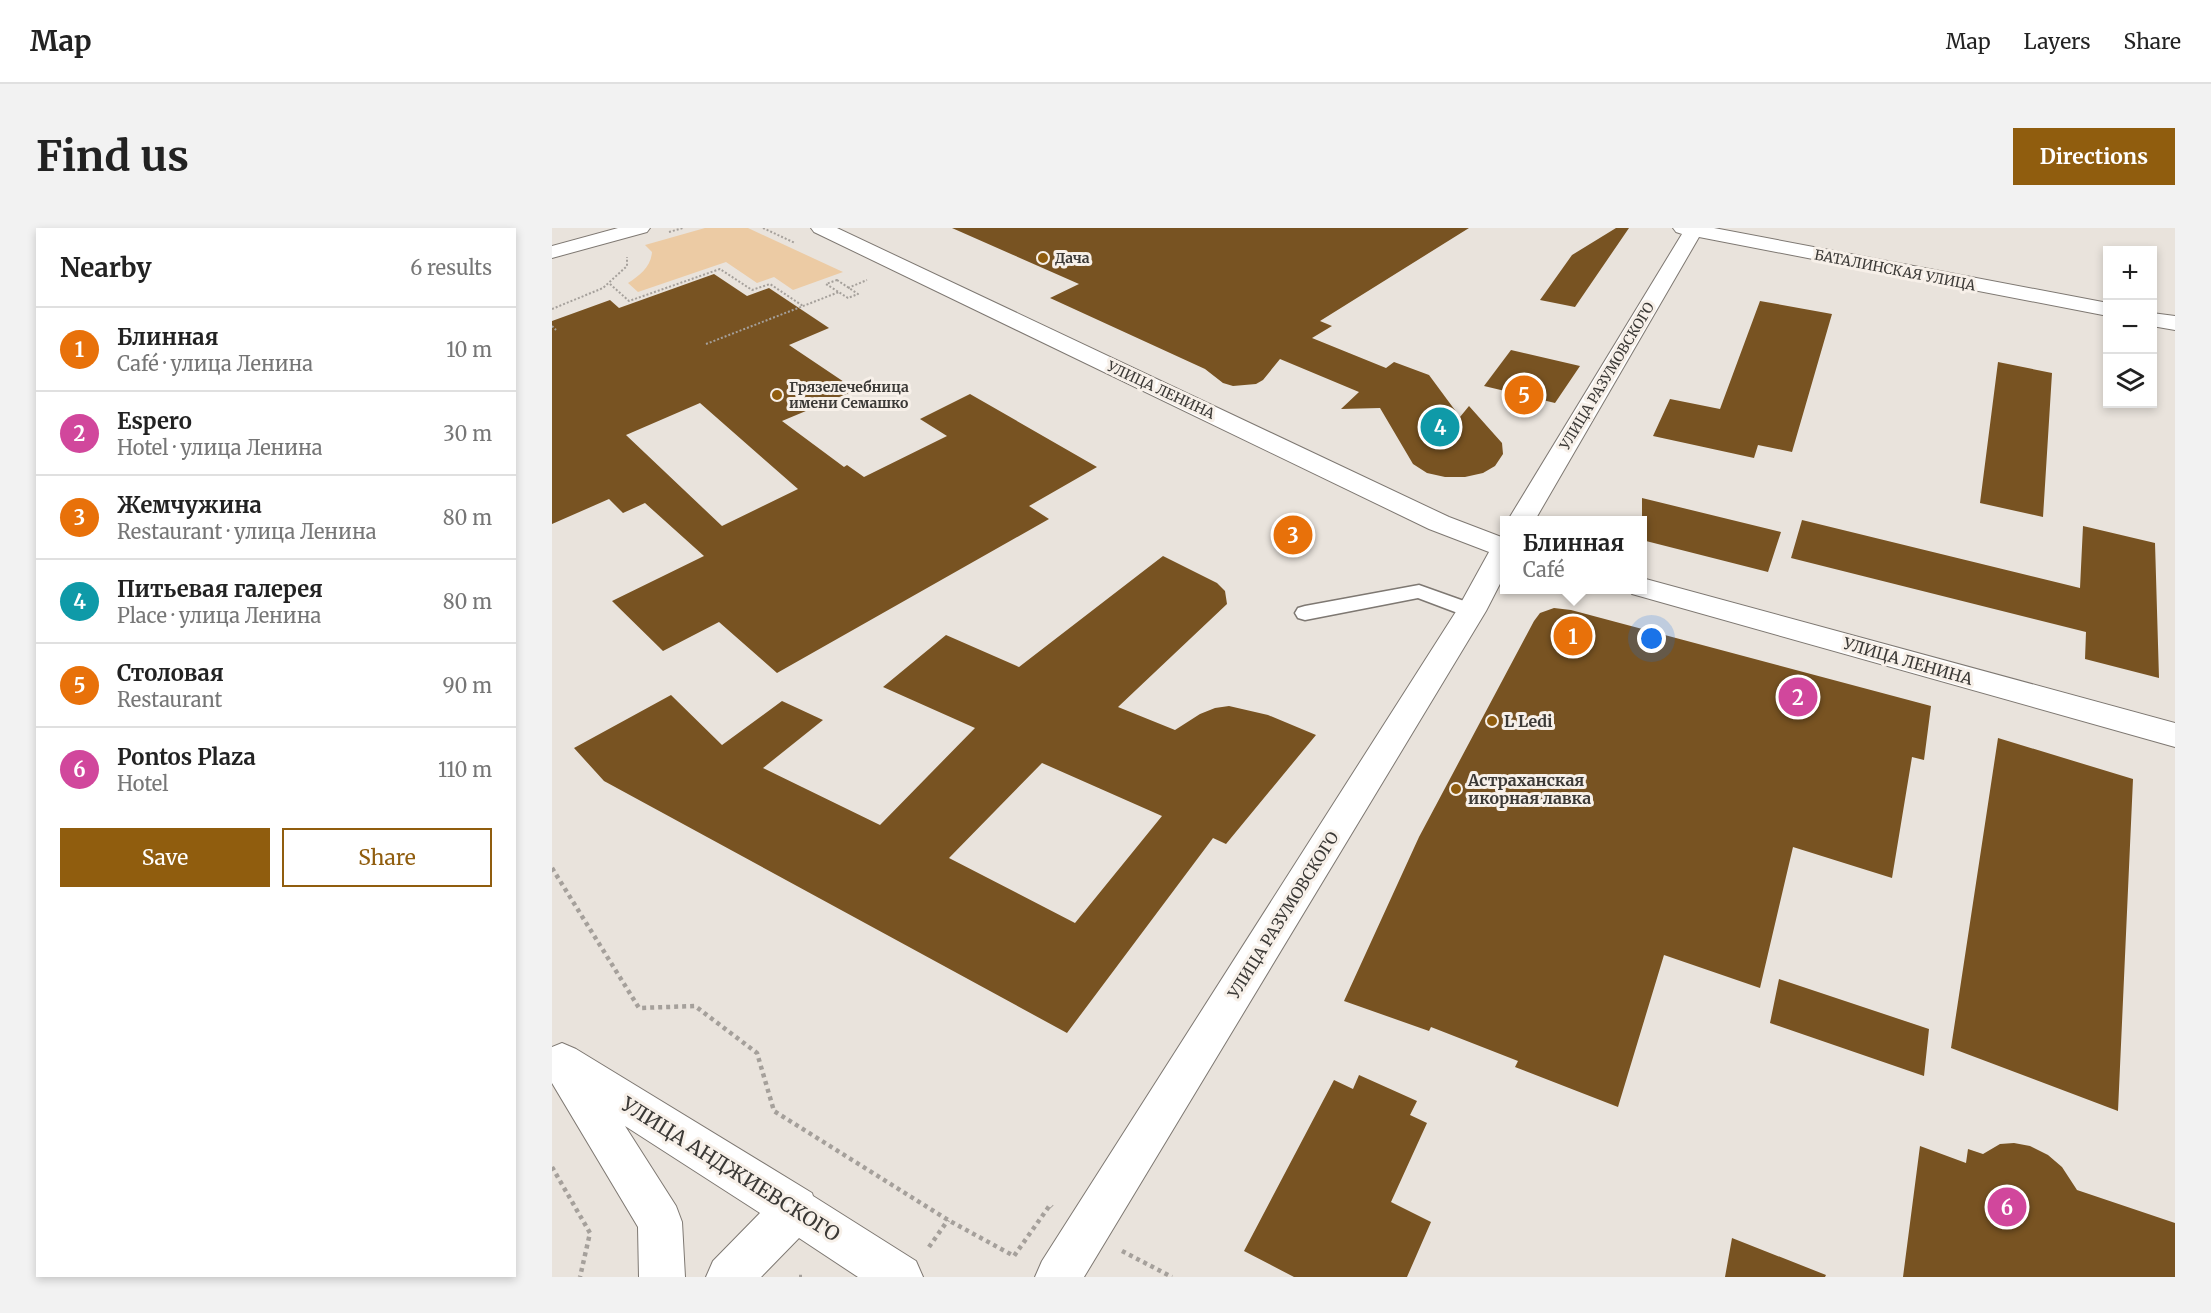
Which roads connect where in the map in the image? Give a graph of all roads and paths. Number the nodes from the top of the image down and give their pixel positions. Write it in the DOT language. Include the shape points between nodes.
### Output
graph roads {
  1 [pos="640,228"];
  2 [pos="821,228"];
  3 [pos="1690,229"];
  4 [pos="610,236"];
  5 [pos="552,252"];
  6 [pos="870,279"];
  7 [pos="610,284"];
  8 [pos="848,288"];
  9 [pos="838,292"];
  10 [pos="803,306"];
  11 [pos="552,309"];
  12 [pos="2103,309"];
  13 [pos="2157,320"];
  14 [pos="2175,323"];
  15 [pos="552,326"];
  16 [pos="556,330"];
  17 [pos="706,344"];
  18 [pos="1523,516"];
  19 [pos="1500,547"];
  20 [pos="1500,557"];
  21 [pos="1647,587"];
  22 [pos="1471,611"];
  23 [pos="1305,613"];
  24 [pos="2175,735"];
  25 [pos="552,868"];
  26 [pos="557,1053"];
  27 [pos="552,1167"];
  28 [pos="796,1209"];
  29 [pos="1089,1230"];
  30 [pos="580,1277"];
  31 [pos="662,1277"];
  32 [pos="729,1277"];
  33 [pos="900,1277"];
  34 [pos="1058,1277"];
  35 [pos="1172,1277"];
  1 -- 4 [label="street"];
  2 -- 19 [label="street, УЛИЦА ЛЕНИНА" via="1439,523"];
  3 -- 12 [label="street, БАТАЛИНСКАЯ УЛИЦА"];
  3 -- 18 [label="street, УЛИЦА РАЗУМОВСКОГО"];
  4 -- 5 [label="street"];
  4 -- 7 [label="path" via="626,254 627,266"];
  6 -- 8 [label="path"];
  7 -- 10 [label="path" via="629,301 720,269 752,290 770,284"];
  7 -- 11 [label="path"];
  8 -- 9 [label="path" via="858,294 848,298"];
  8 -- 9 [label="path" via="837,280 826,284"];
  9 -- 10 [label="path"];
  10 -- 17 [label="path"];
  13 -- 14 [label="street"];
  15 -- 16 [label="path"];
  20 -- 22 [label="street, УЛИЦА РАЗУМОВСКОГО"];
  21 -- 24 [label="street, УЛИЦА ЛЕНИНА"];
  22 -- 23 [label="lane" via="1419,591"];
  22 -- 29 [label="street, УЛИЦА РАЗУМОВСКОГО"];
  25 -- 29 [label="path" via="639,1008 695,1006 757,1053 774,1111 948,1220 1014,1256 1050,1205"];
  26 -- 28 [label="street, УЛИЦА АНДЖИЕВСКОГО"];
  26 -- 31 [label="street, УЛИЦА АНДЖИЕВСКОГО" via="660,1222"];
  27 -- 30 [label="path" via="590,1233"];
  28 -- 32 [label="street"];
  28 -- 33 [label="street, УЛИЦА АНДЖИЕВСКОГО"];
  29 -- 34 [label="street, УЛИЦА РАЗУМОВСКОГО"];
  29 -- 35 [label="path"];
}
